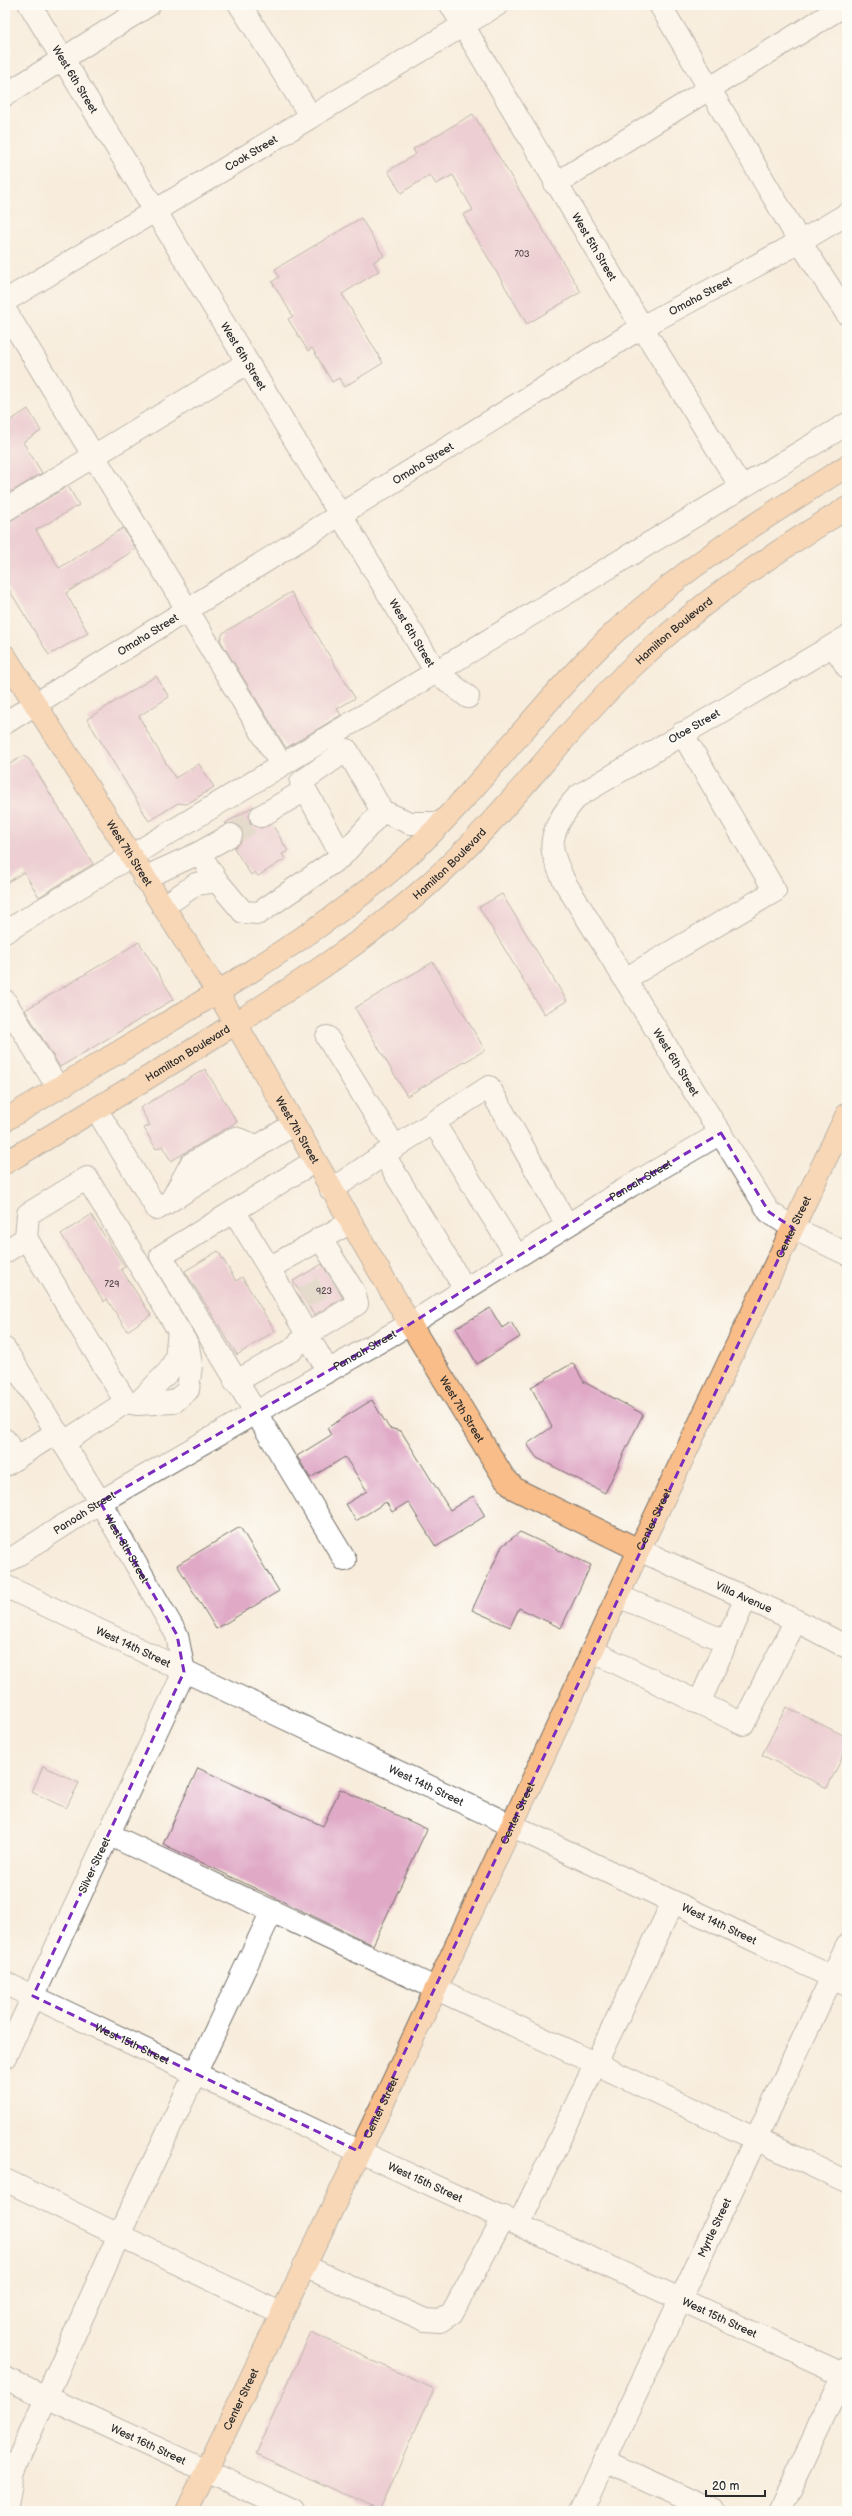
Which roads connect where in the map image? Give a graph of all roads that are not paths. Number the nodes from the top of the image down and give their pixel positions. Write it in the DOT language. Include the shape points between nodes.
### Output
graph roads {
  1 [pos="30,5"];
  2 [pos="149,5"];
  3 [pos="240,5"];
  4 [pos="451,5"];
  5 [pos="497,5"];
  6 [pos="660,5"];
  7 [pos="845,5"];
  8 [pos="463,25"];
  9 [pos="61,59"];
  10 [pos="710,86"];
  11 [pos="5,95"];
  12 [pos="310,116"];
  13 [pos="556,184"];
  14 [pos="154,210"];
  15 [pos="847,214"];
  16 [pos="800,242"];
  17 [pos="5,301"];
  18 [pos="5,310"];
  19 [pos="847,314"];
  20 [pos="642,327"];
  21 [pos="247,363"];
  22 [pos="847,424"];
  23 [pos="94,454"];
  24 [pos="847,466"];
  25 [pos="741,487"];
  26 [pos="847,508"];
  27 [pos="5,510"];
  28 [pos="340,517"];
  29 [pos="188,610"];
  30 [pos="840,641"];
  31 [pos="5,656"];
  32 [pos="847,667"];
  33 [pos="436,672"];
  34 [pos="468,697"];
  35 [pos="35,705"];
  36 [pos="5,723"];
  37 [pos="682,733"];
  38 [pos="281,764"];
  39 [pos="305,790"];
  40 [pos="382,811"];
  41 [pos="260,816"];
  42 [pos="439,823"];
  43 [pos="556,831"];
  44 [pos="231,835"];
  45 [pos="199,852"];
  46 [pos="130,856"];
  47 [pos="342,856"];
  48 [pos="144,878"];
  49 [pos="217,881"];
  50 [pos="163,907"];
  51 [pos="5,932"];
  52 [pos="625,979"];
  53 [pos="218,993"];
  54 [pos="5,1001"];
  55 [pos="235,1024"];
  56 [pos="327,1037"];
  57 [pos="58,1088"];
  58 [pos="96,1109"];
  59 [pos="847,1114"];
  60 [pos="5,1120"];
  61 [pos="294,1124"];
  62 [pos="434,1124"];
  63 [pos="721,1133"];
  64 [pos="390,1151"];
  65 [pos="315,1161"];
  66 [pos="5,1163"];
  67 [pos="331,1190"];
  68 [pos="234,1211"];
  69 [pos="350,1222"];
  70 [pos="567,1225"];
  71 [pos="793,1228"];
  72 [pos="26,1238"];
  73 [pos="320,1238"];
  74 [pos="5,1252"];
  75 [pos="847,1254"];
  76 [pos="517,1256"];
  77 [pos="269,1268"];
  78 [pos="465,1289"];
  79 [pos="410,1324"];
  80 [pos="306,1335"];
  81 [pos="5,1349"];
  82 [pos="328,1371"];
  83 [pos="235,1382"];
  84 [pos="132,1403"];
  85 [pos="254,1413"];
  86 [pos="60,1438"];
  87 [pos="5,1440"];
  88 [pos="11,1462"];
  89 [pos="100,1502"];
  90 [pos="639,1550"];
  91 [pos="345,1560"];
  92 [pos="5,1564"];
  93 [pos="5,1586"];
  94 [pos="618,1596"];
  95 [pos="746,1598"];
  96 [pos="795,1622"];
  97 [pos="727,1642"];
  98 [pos="847,1647"];
  99 [pos="592,1651"];
  100 [pos="184,1672"];
  101 [pos="699,1703"];
  102 [pos="510,1826"];
  103 [pos="108,1834"];
  104 [pos="673,1902"];
  105 [pos="272,1911"];
  106 [pos="847,1945"];
  107 [pos="839,1980"];
  108 [pos="5,1983"];
  109 [pos="436,1988"];
  110 [pos="33,1996"];
  111 [pos="5,2057"];
  112 [pos="596,2062"];
  113 [pos="195,2074"];
  114 [pos="756,2138"];
  115 [pos="358,2151"];
  116 [pos="5,2180"];
  117 [pos="847,2182"];
  118 [pos="512,2221"];
  119 [pos="119,2235"];
  120 [pos="304,2266"];
  121 [pos="682,2300"];
  122 [pos="282,2314"];
  123 [pos="846,2373"];
  124 [pos="5,2378"];
  125 [pos="46,2397"];
  126 [pos="605,2460"];
  127 [pos="205,2471"];
  128 [pos="6,2511"];
  129 [pos="187,2511"];
  130 [pos="293,2511"];
  131 [pos="581,2511"];
  132 [pos="713,2511"];
  133 [pos="779,2511"];
  1 -- 9 [label="street, West 6th Street"];
  2 -- 9 [label="street"];
  3 -- 12 [label="street"];
  4 -- 8 [label="street, West 5th Street"];
  5 -- 8 [label="street, Cook Street"];
  6 -- 10 [label="street"];
  7 -- 10 [label="street"];
  8 -- 12 [label="street, Cook Street"];
  8 -- 13 [label="street, West 5th Street"];
  9 -- 11 [label="street"];
  9 -- 14 [label="street, West 6th Street"];
  10 -- 13 [label="street"];
  10 -- 16 [label="street"];
  12 -- 14 [label="street, Cook Street"];
  13 -- 20 [label="street, West 5th Street"];
  14 -- 17 [label="street, Cook Street"];
  14 -- 21 [label="street, West 6th Street"];
  15 -- 16 [label="street, Omaha Street"];
  16 -- 19 [label="street"];
  16 -- 20 [label="street, Omaha Street"];
  18 -- 23 [label="street"];
  20 -- 25 [label="street, West 5th Street"];
  20 -- 28 [label="street, Omaha Street"];
  21 -- 23 [label="street"];
  21 -- 28 [label="street, West 6th Street"];
  22 -- 25 [label="street"];
  23 -- 27 [label="street"];
  23 -- 29 [label="street"];
  24 -- 42 [label="main road" via="725,542 673,582 614,633"];
  25 -- 33 [label="street"];
  26 -- 55 [label="main road, Hamilton Boulevard" via="722,590 664,637 580,722 462,853 429,884 356,944"];
  28 -- 29 [label="street, Omaha Street"];
  28 -- 33 [label="street, West 6th Street"];
  29 -- 35 [label="street, Omaha Street"];
  29 -- 38 [label="street"];
  30 -- 32 [label="street"];
  30 -- 37 [label="street, Otoe Street"];
  31 -- 35 [label="main road, West 7th Street"];
  33 -- 34 [label="street, West 6th Street"];
  33 -- 38 [label="street"];
  35 -- 36 [label="street, Omaha Street"];
  35 -- 46 [label="main road, West 7th Street"];
  37 -- 43 [label="street, Otoe Street" via="578,796 568,806"];
  37 -- 52 [label="street" via="776,891"];
  38 -- 46 [label="street"];
  39 -- 40 [label="street" via="301,782 347,750"];
  39 -- 41 [label="street"];
  39 -- 47 [label="street"];
  40 -- 42 [label="street" via="410,823"];
  40 -- 47 [label="street"];
  42 -- 53 [label="main road" via="411,853 347,907"];
  43 -- 52 [label="street, West 6th Street" via="553,852 564,881"];
  44 -- 45 [label="street"];
  45 -- 48 [label="street"];
  45 -- 49 [label="street"];
  46 -- 48 [label="main road, West 7th Street"];
  46 -- 51 [label="street"];
  47 -- 49 [label="street" via="259,914 243,912"];
  48 -- 50 [label="main road, West 7th Street"];
  49 -- 50 [label="street" via="196,884"];
  50 -- 53 [label="main road, West 7th Street"];
  52 -- 63 [label="street, West 6th Street"];
  53 -- 55 [label="main road, West 7th Street"];
  53 -- 57 [label="main road"];
  54 -- 57 [label="street"];
  55 -- 58 [label="main road, Hamilton Boulevard"];
  55 -- 61 [label="main road, West 7th Street"];
  56 -- 64 [label="street"];
  57 -- 60 [label="main road"];
  58 -- 61 [label="street" via="157,1209"];
  58 -- 66 [label="main road, Hamilton Boulevard"];
  59 -- 71 [label="main road, Center Street"];
  61 -- 65 [label="main road, West 7th Street"];
  62 -- 64 [label="street"];
  62 -- 70 [label="street" via="489,1086"];
  62 -- 76 [label="street"];
  63 -- 70 [label="street, Panoah Street"];
  63 -- 71 [label="street, West 6th Street" via="769,1212"];
  64 -- 67 [label="street"];
  64 -- 78 [label="street"];
  65 -- 67 [label="main road, West 7th Street"];
  65 -- 68 [label="street"];
  67 -- 69 [label="main road, West 7th Street"];
  68 -- 77 [label="street"];
  68 -- 83 [label="street" via="161,1256"];
  69 -- 73 [label="street"];
  69 -- 79 [label="main road, West 7th Street"];
  70 -- 76 [label="street, Panoah Street"];
  71 -- 75 [label="street, West 6th Street"];
  71 -- 90 [label="main road, Center Street"];
  72 -- 74 [label="street"];
  72 -- 84 [label="street"];
  72 -- 84 [label="street" via="28,1214 87,1178 188,1346 191,1365 188,1390 174,1402"];
  73 -- 77 [label="street"];
  73 -- 80 [label="street" via="354,1292 357,1304"];
  76 -- 78 [label="street, Panoah Street"];
  77 -- 80 [label="street" via="297,1302"];
  78 -- 79 [label="street, Panoah Street"];
  79 -- 82 [label="street, Panoah Street"];
  79 -- 90 [label="main road, West 7th Street" via="504,1476 515,1489"];
  80 -- 82 [label="street"];
  80 -- 83 [label="street" via="292,1350"];
  81 -- 86 [label="street, West 8th Street"];
  82 -- 85 [label="street, Panoah Street"];
  83 -- 85 [label="street"];
  84 -- 86 [label="street"];
  85 -- 89 [label="street, Panoah Street"];
  85 -- 91 [label="street"];
  86 -- 88 [label="street"];
  86 -- 89 [label="street, West 8th Street"];
  87 -- 88 [label="street"];
  89 -- 92 [label="street, Panoah Street"];
  89 -- 100 [label="street, West 8th Street" via="177,1635"];
  90 -- 94 [label="main road, Center Street"];
  90 -- 95 [label="street, Villa Avenue"];
  93 -- 100 [label="street, West 14th Street"];
  94 -- 97 [label="street"];
  94 -- 99 [label="main road, Center Street"];
  95 -- 96 [label="street, Villa Avenue"];
  95 -- 97 [label="street"];
  96 -- 98 [label="street, Villa Avenue"];
  96 -- 101 [label="street" via="743,1724"];
  97 -- 101 [label="street"];
  99 -- 101 [label="street"];
  99 -- 102 [label="main road, Center Street"];
  100 -- 102 [label="street, West 14th Street"];
  100 -- 103 [label="street, Silver Street"];
  102 -- 104 [label="street, West 14th Street"];
  102 -- 109 [label="main road, Center Street"];
  103 -- 105 [label="street"];
  103 -- 110 [label="street, Silver Street"];
  104 -- 107 [label="street, West 14th Street"];
  104 -- 112 [label="street"];
  105 -- 109 [label="street"];
  105 -- 113 [label="street"];
  106 -- 107 [label="street, Myrtle Street"];
  107 -- 114 [label="street, Myrtle Street"];
  108 -- 110 [label="street, West 15th Street"];
  109 -- 112 [label="street"];
  109 -- 115 [label="main road, Center Street"];
  110 -- 111 [label="street, Silver Street"];
  110 -- 113 [label="street, West 15th Street"];
  112 -- 114 [label="street"];
  112 -- 118 [label="street"];
  113 -- 115 [label="street, West 15th Street"];
  113 -- 119 [label="street"];
  114 -- 117 [label="street"];
  114 -- 121 [label="street, Myrtle Street"];
  115 -- 118 [label="street, West 15th Street"];
  115 -- 120 [label="main road, Center Street"];
  116 -- 119 [label="street"];
  118 -- 120 [label="street" via="452,2313 440,2321 425,2320"];
  118 -- 121 [label="street, West 15th Street"];
  119 -- 122 [label="street"];
  119 -- 125 [label="street"];
  120 -- 122 [label="main road, Center Street"];
  121 -- 123 [label="street, West 15th Street"];
  121 -- 126 [label="street, Myrtle Street"];
  122 -- 127 [label="main road, Center Street"];
  123 -- 133 [label="street"];
  124 -- 125 [label="street, West 16th Street"];
  125 -- 127 [label="street, West 16th Street"];
  125 -- 128 [label="street" via="13,2471"];
  126 -- 131 [label="street, Myrtle Street"];
  126 -- 132 [label="street"];
  127 -- 129 [label="main road, Center Street"];
  127 -- 130 [label="street, West 16th Street"];
}
